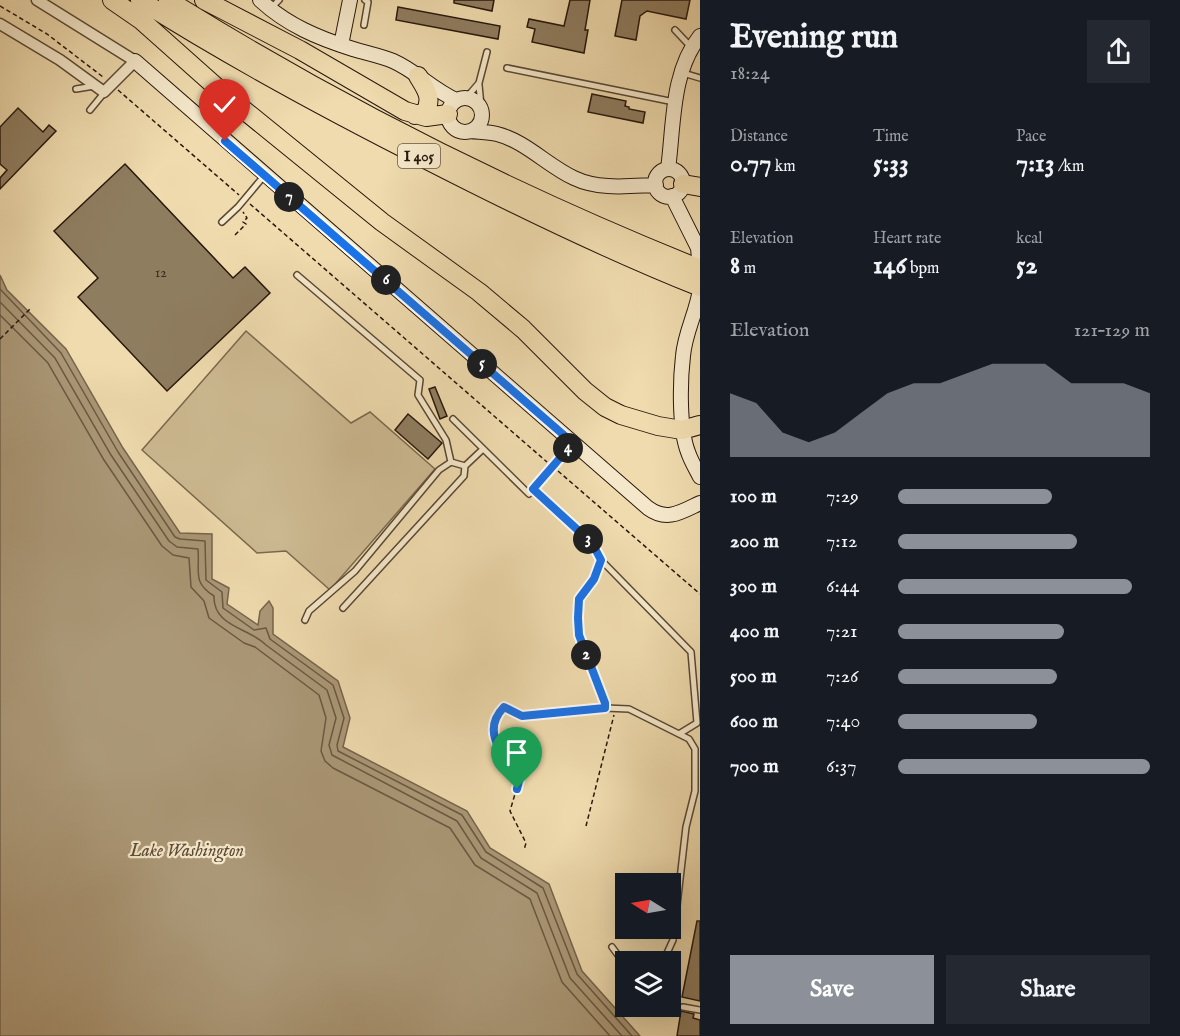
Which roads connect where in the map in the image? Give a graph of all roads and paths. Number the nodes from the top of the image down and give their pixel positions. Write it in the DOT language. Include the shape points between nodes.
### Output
graph roads {
  1 [pos="37,0"];
  2 [pos="112,0"];
  3 [pos="140,0"];
  4 [pos="168,0"];
  5 [pos="204,0"];
  6 [pos="350,0"];
  7 [pos="365,0"];
  8 [pos="269,3"];
  9 [pos="0,6"];
  10 [pos="0,24"];
  11 [pos="364,26"];
  12 [pos="675,30"];
  13 [pos="696,42"];
  14 [pos="341,45"];
  15 [pos="487,52"];
  16 [pos="135,61"];
  17 [pos="507,68"];
  18 [pos="681,72"];
  19 [pos="418,76"];
  20 [pos="700,78"];
  21 [pos="479,83"];
  22 [pos="102,86"];
  23 [pos="76,89"];
  24 [pos="118,90"];
  25 [pos="676,102"];
  26 [pos="455,106"];
  27 [pos="90,110"];
  28 [pos="482,111"];
  29 [pos="415,115"];
  30 [pos="470,132"];
  31 [pos="498,134"];
  32 [pos="668,169"];
  33 [pos="264,176"];
  34 [pos="656,185"];
  35 [pos="685,189"];
  36 [pos="240,195"];
  37 [pos="249,204"];
  38 [pos="247,218"];
  39 [pos="222,222"];
  40 [pos="235,235"];
  41 [pos="652,258"];
  42 [pos="700,269"];
  43 [pos="297,275"];
  44 [pos="699,293"];
  45 [pos="31,308"];
  46 [pos="0,339"];
  47 [pos="453,419"];
  48 [pos="700,425"];
  49 [pos="682,429"];
  50 [pos="573,443"];
  51 [pos="483,449"];
  52 [pos="451,462"];
  53 [pos="548,462"];
  54 [pos="465,466"];
  55 [pos="555,469"];
  56 [pos="700,477"];
  57 [pos="533,489"];
  58 [pos="700,503"];
  59 [pos="601,560"];
  60 [pos="700,594"];
  61 [pos="343,608"];
  62 [pos="305,620"];
  63 [pos="605,708"];
  64 [pos="616,708"];
  65 [pos="522,716"];
  66 [pos="679,734"];
  67 [pos="586,826"];
  68 [pos="524,850"];
  69 [pos="612,946"];
  70 [pos="616,951"];
  71 [pos="668,951"];
  72 [pos="682,1007"];
  73 [pos="700,1010"];
  1 -- 16 [label="street"];
  2 -- 49 [label="highway" via="382,222 479,292 605,407 658,426"];
  3 -- 41 [label="highway, I 405" via="348,120 530,211"];
  4 -- 41 [label="highway, I 405" via="364,112"];
  5 -- 29 [label="highway"];
  6 -- 14 [label="street"];
  7 -- 11 [label="lane" via="368,2"];
  8 -- 14 [label="street" via="296,27"];
  9 -- 22 [label="path" via="47,34"];
  10 -- 22 [label="street"];
  12 -- 13 [label="lane"];
  13 -- 18 [label="street"];
  14 -- 19 [label="street" via="392,61"];
  15 -- 21 [label="lane"];
  16 -- 22 [label="street"];
  16 -- 33 [label="street"];
  17 -- 25 [label="lane"];
  18 -- 20 [label="lane"];
  18 -- 25 [label="street"];
  19 -- 26 [label="street"];
  19 -- 29 [label="highway" via="429,94 429,104 425,112"];
  21 -- 26 [label="lane"];
  21 -- 28 [label="lane"];
  22 -- 23 [label="lane"];
  22 -- 27 [label="lane"];
  24 -- 36 [label="path"];
  25 -- 32 [label="street"];
  26 -- 28 [label="street"];
  26 -- 29 [label="highway" via="426,117"];
  26 -- 30 [label="street" via="455,128"];
  28 -- 30 [label="street" via="479,126"];
  28 -- 31 [label="street"];
  30 -- 31 [label="street"];
  31 -- 34 [label="street" via="581,180 626,188"];
  32 -- 34 [label="street" via="657,176"];
  32 -- 35 [label="street" via="677,171"];
  33 -- 39 [label="lane"];
  33 -- 50 [label="street"];
  34 -- 35 [label="street" via="660,193"];
  35 -- 42 [label="street"];
  37 -- 53 [label="path"];
  38 -- 40 [label="path"];
  41 -- 42 [label="highway, I 405"];
  41 -- 44 [label="highway, I 405"];
  43 -- 52 [label="lane" via="420,380 418,395 446,440"];
  44 -- 49 [label="street" via="682,356"];
  45 -- 46 [label="path"];
  47 -- 51 [label="lane"];
  48 -- 49 [label="highway"];
  49 -- 56 [label="street"];
  50 -- 57 [label="lane"];
  50 -- 58 [label="street" via="654,512 677,515"];
  51 -- 54 [label="lane"];
  51 -- 57 [label="lane" via="529,494"];
  52 -- 54 [label="lane"];
  52 -- 62 [label="lane" via="439,470 355,571 309,611"];
  54 -- 61 [label="lane" via="464,476"];
  55 -- 60 [label="path"];
  57 -- 59 [label="lane" via="592,543"];
  59 -- 63 [label="lane" via="594,579 579,599 578,618 579,635"];
  59 -- 66 [label="lane" via="691,652 697,723"];
  63 -- 64 [label="lane"];
  63 -- 65 [label="lane"];
  64 -- 66 [label="lane" via="630,709"];
  64 -- 67 [label="path"];
  65 -- 68 [label="path" via="504,707 494,717 493,737 520,777 510,810 526,843"];
  66 -- 71 [label="lane" via="689,739 694,749 695,791"];
  69 -- 70 [label="lane"];
  72 -- 73 [label="lane"];
}
